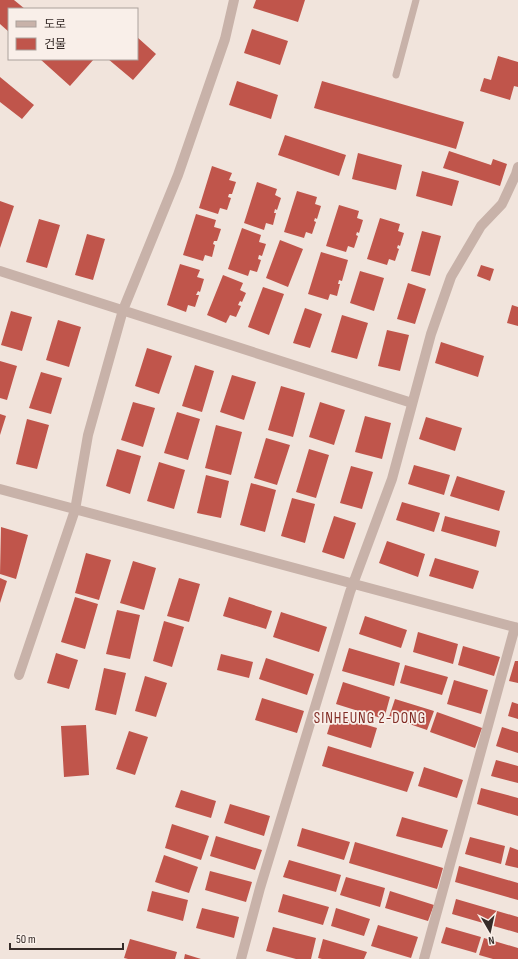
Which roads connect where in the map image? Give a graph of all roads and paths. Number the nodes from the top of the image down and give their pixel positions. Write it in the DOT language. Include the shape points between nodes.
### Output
graph roads {
  1 [pos="234,0"];
  2 [pos="416,0"];
  3 [pos="396,75"];
  4 [pos="518,167"];
  5 [pos="0,272"];
  6 [pos="123,310"];
  7 [pos="412,403"];
  8 [pos="0,489"];
  9 [pos="75,510"];
  10 [pos="352,585"];
  11 [pos="516,628"];
  12 [pos="19,675"];
  13 [pos="241,959"];
  14 [pos="424,959"];
  1 -- 6 [label="street" via="224,39 178,175"];
  2 -- 3 [label="lane"];
  4 -- 7 [label="street" via="502,204 481,226 451,277 431,334"];
  5 -- 6 [label="street"];
  6 -- 7 [label="street"];
  6 -- 9 [label="street" via="88,435"];
  7 -- 10 [label="street" via="392,479"];
  8 -- 9 [label="street"];
  9 -- 10 [label="street"];
  9 -- 12 [label="street"];
  10 -- 11 [label="street"];
  10 -- 13 [label="street"];
  11 -- 14 [label="street"];
}
